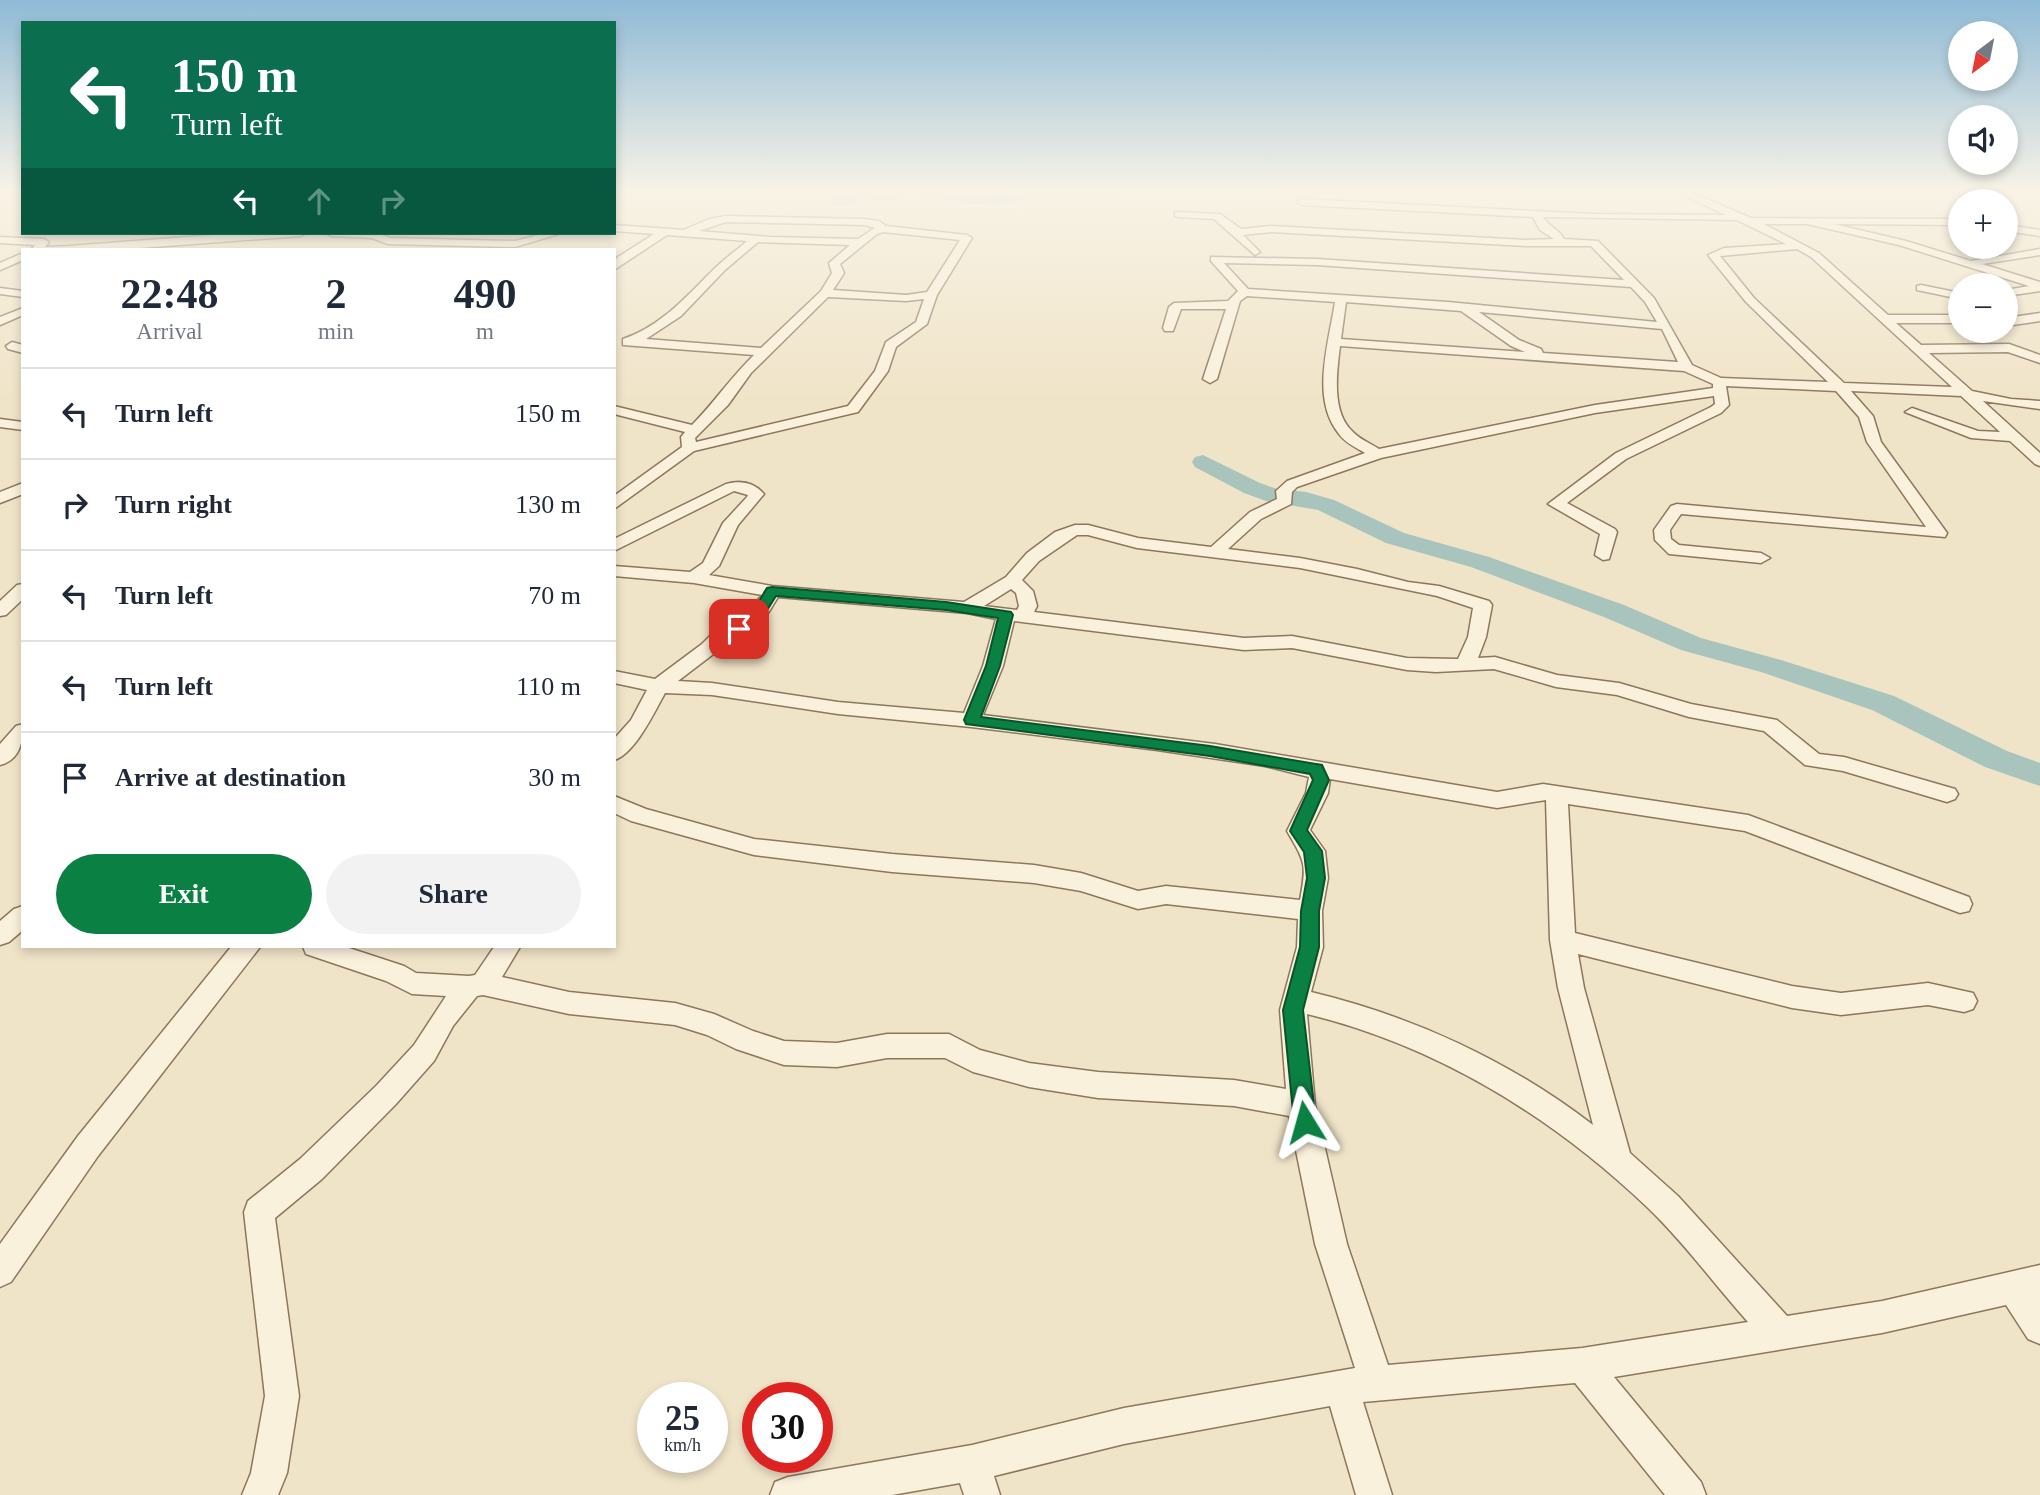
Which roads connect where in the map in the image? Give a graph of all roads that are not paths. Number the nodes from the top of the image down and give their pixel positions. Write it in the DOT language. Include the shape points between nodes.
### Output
graph roads {
  1 [pos="17,260"];
  2 [pos="731,260"];
  3 [pos="838,260"];
  4 [pos="953,260"];
  5 [pos="1216,260"];
  6 [pos="1236,260"];
  7 [pos="1610,260"];
  8 [pos="1718,260"];
  9 [pos="1820,260"];
  10 [pos="1956,260"];
  11 [pos="1988,260"];
  12 [pos="1967,263"];
  13 [pos="0,267"];
  14 [pos="2040,280"];
  15 [pos="2027,282"];
  16 [pos="1634,284"];
  17 [pos="2040,287"];
  18 [pos="0,291"];
  19 [pos="2018,291"];
  20 [pos="1245,292"];
  21 [pos="1921,292"];
  22 [pos="825,293"];
  23 [pos="21,294"];
  24 [pos="931,295"];
  25 [pos="1341,299"];
  26 [pos="1948,299"];
  27 [pos="1233,305"];
  28 [pos="1463,307"];
  29 [pos="21,313"];
  30 [pos="2040,317"];
  31 [pos="2018,318"];
  32 [pos="1886,319"];
  33 [pos="1948,320"];
  34 [pos="0,321"];
  35 [pos="1666,326"];
  36 [pos="1169,328"];
  37 [pos="652,340"];
  38 [pos="621,341"];
  39 [pos="1337,342"];
  40 [pos="1920,349"];
  41 [pos="764,352"];
  42 [pos="1552,357"];
  43 [pos="2040,359"];
  44 [pos="1687,367"];
  45 [pos="1210,379"];
  46 [pos="1719,386"];
  47 [pos="1839,386"];
  48 [pos="1967,393"];
  49 [pos="2040,405"];
  50 [pos="616,410"];
  51 [pos="1912,412"];
  52 [pos="0,423"];
  53 [pos="21,426"];
  54 [pos="694,430"];
  55 [pos="2014,437"];
  56 [pos="689,448"];
  57 [pos="1377,454"];
  58 [pos="2039,460"];
  59 [pos="21,489"];
  60 [pos="616,489"];
  61 [pos="633,491"];
  62 [pos="0,498"];
  63 [pos="0,503"];
  64 [pos="616,503"];
  65 [pos="21,505"];
  66 [pos="616,545"];
  67 [pos="1215,552"];
  68 [pos="1604,555"];
  69 [pos="1760,558"];
  70 [pos="616,572"];
  71 [pos="694,578"];
  72 [pos="1012,581"];
  73 [pos="21,591"];
  74 [pos="772,591"];
  75 [pos="7,608"];
  76 [pos="967,608"];
  77 [pos="1014,615"];
  78 [pos="1466,664"];
  79 [pos="616,677"];
  80 [pos="659,686"];
  81 [pos="971,720"];
  82 [pos="21,733"];
  83 [pos="616,751"];
  84 [pos="0,758"];
  85 [pos="1317,769"];
  86 [pos="1557,794"];
  87 [pos="1947,794"];
  88 [pos="616,805"];
  89 [pos="1961,904"];
  90 [pos="1310,911"];
  91 [pos="21,918"];
  92 [pos="0,935"];
  93 [pos="1563,940"];
  94 [pos="246,948"];
  95 [pos="318,948"];
  96 [pos="507,948"];
  97 [pos="476,986"];
  98 [pos="1296,1000"];
  99 [pos="1964,1001"];
  100 [pos="1301,1105"];
  101 [pos="1618,1164"];
  102 [pos="0,1271"];
  103 [pos="2026,1284"];
  104 [pos="2040,1327"];
  105 [pos="1780,1334"];
  106 [pos="1582,1365"];
  107 [pos="1377,1384"];
  108 [pos="1340,1387"];
  109 [pos="977,1479"];
  110 [pos="260,1495"];
  111 [pos="788,1495"];
  112 [pos="1374,1495"];
  113 [pos="1688,1495"];
  1 -- 13 [label="street"];
  2 -- 37 [label="street"];
  3 -- 22 [label="street" via="834,263 838,273"];
  4 -- 24 [label="street"];
  5 -- 20 [label="street"];
  6 -- 16 [label="street"];
  7 -- 16 [label="street"];
  8 -- 47 [label="street" via="1750,300"];
  9 -- 32 [label="street"];
  10 -- 12 [label="street"];
  11 -- 12 [label="street"];
  12 -- 15 [label="street"];
  14 -- 15 [label="street"];
  15 -- 17 [label="street"];
  16 -- 35 [label="street"];
  17 -- 19 [label="street"];
  18 -- 23 [label="street"];
  20 -- 25 [label="street"];
  20 -- 27 [label="street" via="1237,295"];
  21 -- 26 [label="street"];
  22 -- 24 [label="street"];
  22 -- 41 [label="street"];
  24 -- 56 [label="street" via="921,324 890,345 881,371 853,409"];
  25 -- 28 [label="street"];
  25 -- 39 [label="street"];
  27 -- 36 [label="street" via="1178,305"];
  27 -- 45 [label="street"];
  28 -- 35 [label="street"];
  28 -- 42 [label="street" via="1516,343"];
  29 -- 34 [label="street"];
  30 -- 31 [label="street"];
  32 -- 33 [label="street"];
  32 -- 40 [label="street"];
  35 -- 44 [label="street"];
  37 -- 38 [label="street"];
  37 -- 41 [label="street"];
  39 -- 42 [label="street"];
  39 -- 57 [label="street" via="1330,382 1333,416 1346,433"];
  40 -- 43 [label="street" via="2009,348"];
  40 -- 48 [label="street"];
  41 -- 54 [label="street"];
  42 -- 44 [label="street"];
  44 -- 46 [label="street"];
  46 -- 47 [label="street"];
  46 -- 57 [label="street"];
  46 -- 68 [label="street" via="1722,405 1716,410 1621,456 1556,504 1609,532"];
  47 -- 48 [label="street"];
  47 -- 69 [label="street" via="1866,416 1874,442 1939,533 1677,509 1661,535 1675,550"];
  48 -- 49 [label="street"];
  48 -- 55 [label="street"];
  50 -- 54 [label="street"];
  51 -- 55 [label="street" via="1976,435"];
  52 -- 53 [label="street"];
  54 -- 56 [label="street" via="688,437"];
  55 -- 58 [label="street"];
  56 -- 61 [label="street"];
  57 -- 67 [label="street" via="1305,478 1250,517"];
  59 -- 62 [label="street"];
  60 -- 61 [label="street"];
  61 -- 64 [label="street"];
  63 -- 65 [label="street"];
  66 -- 71 [label="street" via="731,487 754,491 754,499 731,523 710,566"];
  67 -- 72 [label="street" via="1075,530 1045,548"];
  67 -- 78 [label="street" via="1357,573 1483,605"];
  70 -- 71 [label="street"];
  71 -- 74 [label="street"];
  72 -- 76 [label="street"];
  72 -- 77 [label="street" via="1024,591 1028,606"];
  73 -- 75 [label="street"];
  74 -- 76 [label="street"];
  74 -- 80 [label="street" via="757,615 739,629 729,629"];
  76 -- 77 [label="street"];
  77 -- 78 [label="street" via="1244,644 1292,642 1407,664"];
  77 -- 81 [label="street"];
  78 -- 87 [label="street" via="1495,663 1556,681 1619,689 1689,710 1770,725 1812,760 1844,764"];
  79 -- 80 [label="street"];
  80 -- 81 [label="street"];
  80 -- 83 [label="street" via="639,723"];
  81 -- 85 [label="street"];
  82 -- 84 [label="street"];
  85 -- 86 [label="street" via="1497,800"];
  85 -- 90 [label="street" via="1321,780 1298,831 1313,851 1316,878"];
  86 -- 89 [label="street" via="1748,824"];
  86 -- 93 [label="street"];
  88 -- 90 [label="street" via="754,847 1034,874 1081,882 1138,900 1166,895"];
  90 -- 98 [label="street" via="1310,947"];
  91 -- 92 [label="street"];
  93 -- 99 [label="street" via="1792,997 1841,1004 1928,994"];
  93 -- 101 [label="street" via="1571,988"];
  94 -- 102 [label="street" via="88,1146"];
  95 -- 97 [label="street" via="412,983"];
  96 -- 97 [label="street"];
  97 -- 100 [label="street" via="569,1003 676,1014 784,1053 838,1055 887,1046 949,1046 973,1060 1029,1075 1098,1085 1234,1093"];
  97 -- 110 [label="street" via="444,1018 425,1053 394,1086 312,1169 259,1213 282,1396 269,1473"];
  98 -- 100 [label="street"];
  98 -- 101 [label="street" via="1375,1021 1474,1065 1528,1094"];
  100 -- 107 [label="street" via="1331,1244"];
  101 -- 105 [label="street" via="1657,1196"];
  103 -- 104 [label="street"];
  103 -- 105 [label="street" via="1882,1317"];
  105 -- 106 [label="street"];
  106 -- 107 [label="street"];
  106 -- 113 [label="street"];
  107 -- 108 [label="street"];
  108 -- 109 [label="street" via="1124,1426"];
  108 -- 112 [label="street"];
  109 -- 111 [label="street"];
}
